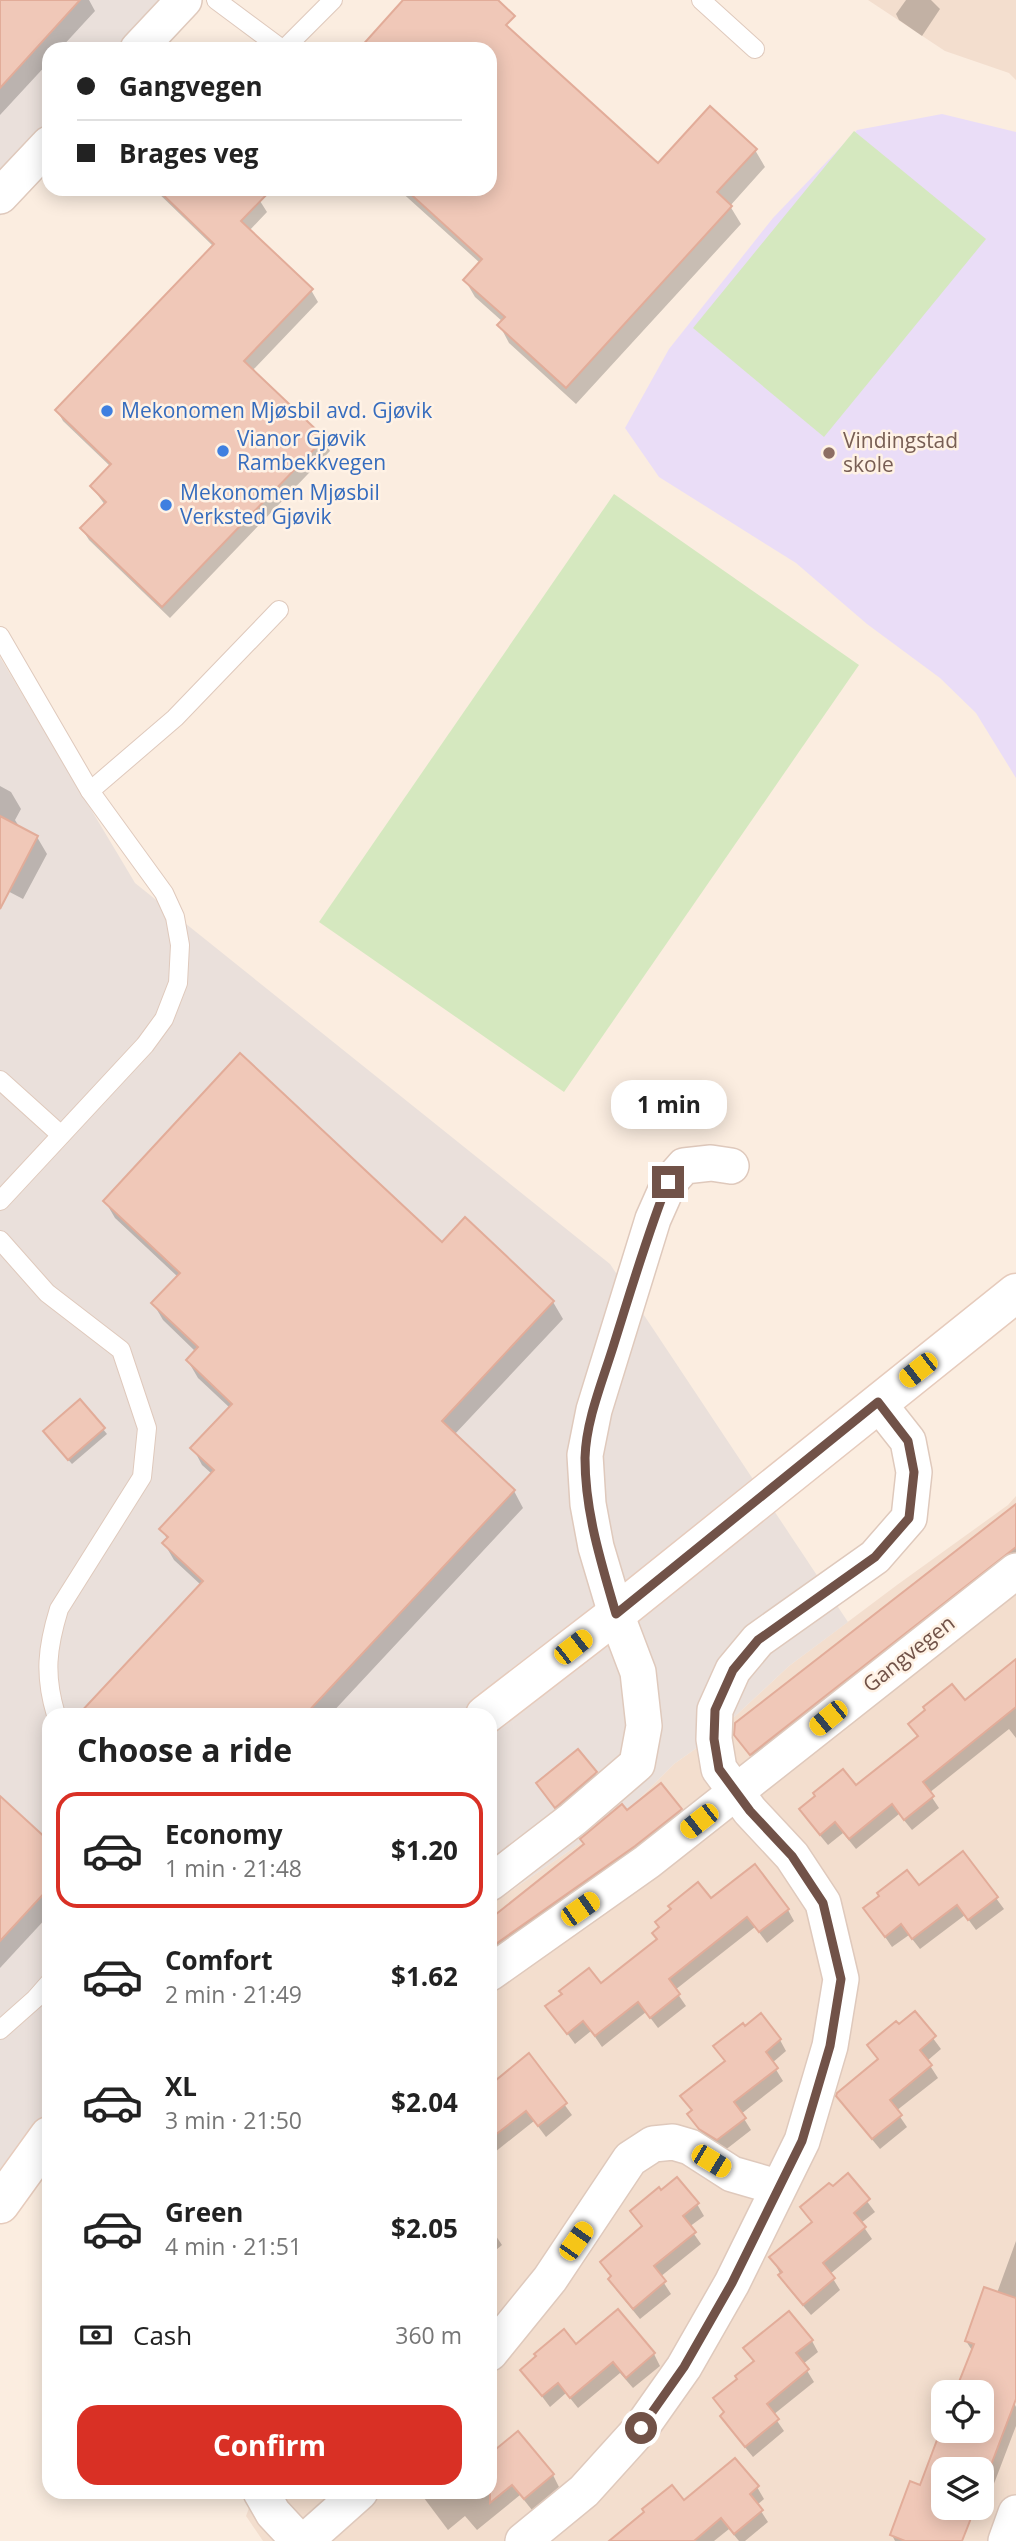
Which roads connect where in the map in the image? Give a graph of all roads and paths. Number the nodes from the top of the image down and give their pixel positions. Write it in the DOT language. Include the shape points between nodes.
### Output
graph roads {
  1 [pos="184,0"];
  2 [pos="216,0"];
  3 [pos="333,0"];
  4 [pos="701,0"];
  5 [pos="145,42"];
  6 [pos="273,42"];
  7 [pos="290,42"];
  8 [pos="755,49"];
  9 [pos="42,151"];
  10 [pos="0,196"];
  11 [pos="279,610"];
  12 [pos="0,636"];
  13 [pos="90,790"];
  14 [pos="0,1080"];
  15 [pos="61,1135"];
  16 [pos="731,1167"];
  17 [pos="0,1201"];
  18 [pos="0,1240"];
  19 [pos="1016,1293"];
  20 [pos="878,1402"];
  21 [pos="1016,1571"];
  22 [pos="616,1614"];
  23 [pos="55,1708"];
  24 [pos="494,1708"];
  25 [pos="736,1791"];
  26 [pos="497,1879"];
  27 [pos="497,1968"];
  28 [pos="42,1992"];
  29 [pos="0,2030"];
  30 [pos="42,2146"];
  31 [pos="777,2187"];
  32 [pos="0,2204"];
  33 [pos="497,2344"];
  34 [pos="265,2499"];
  35 [pos="352,2499"];
  36 [pos="1016,2513"];
  37 [pos="299,2541"];
  38 [pos="305,2541"];
  39 [pos="523,2541"];
  40 [pos="1006,2541"];
  1 -- 5 [label="street"];
  2 -- 6 [label="lane"];
  3 -- 7 [label="lane"];
  4 -- 8 [label="lane"];
  9 -- 10 [label="street"];
  11 -- 13 [label="lane" via="175,718"];
  12 -- 13 [label="lane"];
  13 -- 15 [label="lane" via="164,893 175,917 180,945 178,983 164,1019 145,1045"];
  14 -- 15 [label="lane"];
  15 -- 17 [label="lane"];
  16 -- 22 [label="street" via="711,1163 684,1166 668,1182 594,1410 585,1455 588,1504"];
  18 -- 23 [label="lane" via="47,1293 121,1350 147,1428 142,1477 59,1609 47,1651"];
  19 -- 20 [label="street"];
  20 -- 22 [label="street"];
  20 -- 25 [label="street" via="908,1441 914,1472 909,1518 875,1557 758,1640 733,1670 715,1710 714,1739 719,1769"];
  21 -- 25 [label="street, Gangvegen"];
  22 -- 24 [label="street"];
  22 -- 26 [label="street" via="638,1672 644,1726 637,1764"];
  25 -- 27 [label="street, Gangvegen" via="647,1862"];
  25 -- 31 [label="street" via="792,1856 823,1903 841,1979 830,2046 802,2141"];
  28 -- 29 [label="lane"];
  30 -- 32 [label="street"];
  31 -- 33 [label="street" via="733,2174 690,2147 673,2142 653,2144 630,2159 550,2279"];
  31 -- 39 [label="street" via="732,2283 649,2418 584,2491"];
  34 -- 37 [label="street"];
  35 -- 38 [label="street"];
  36 -- 40 [label="street"];
}
